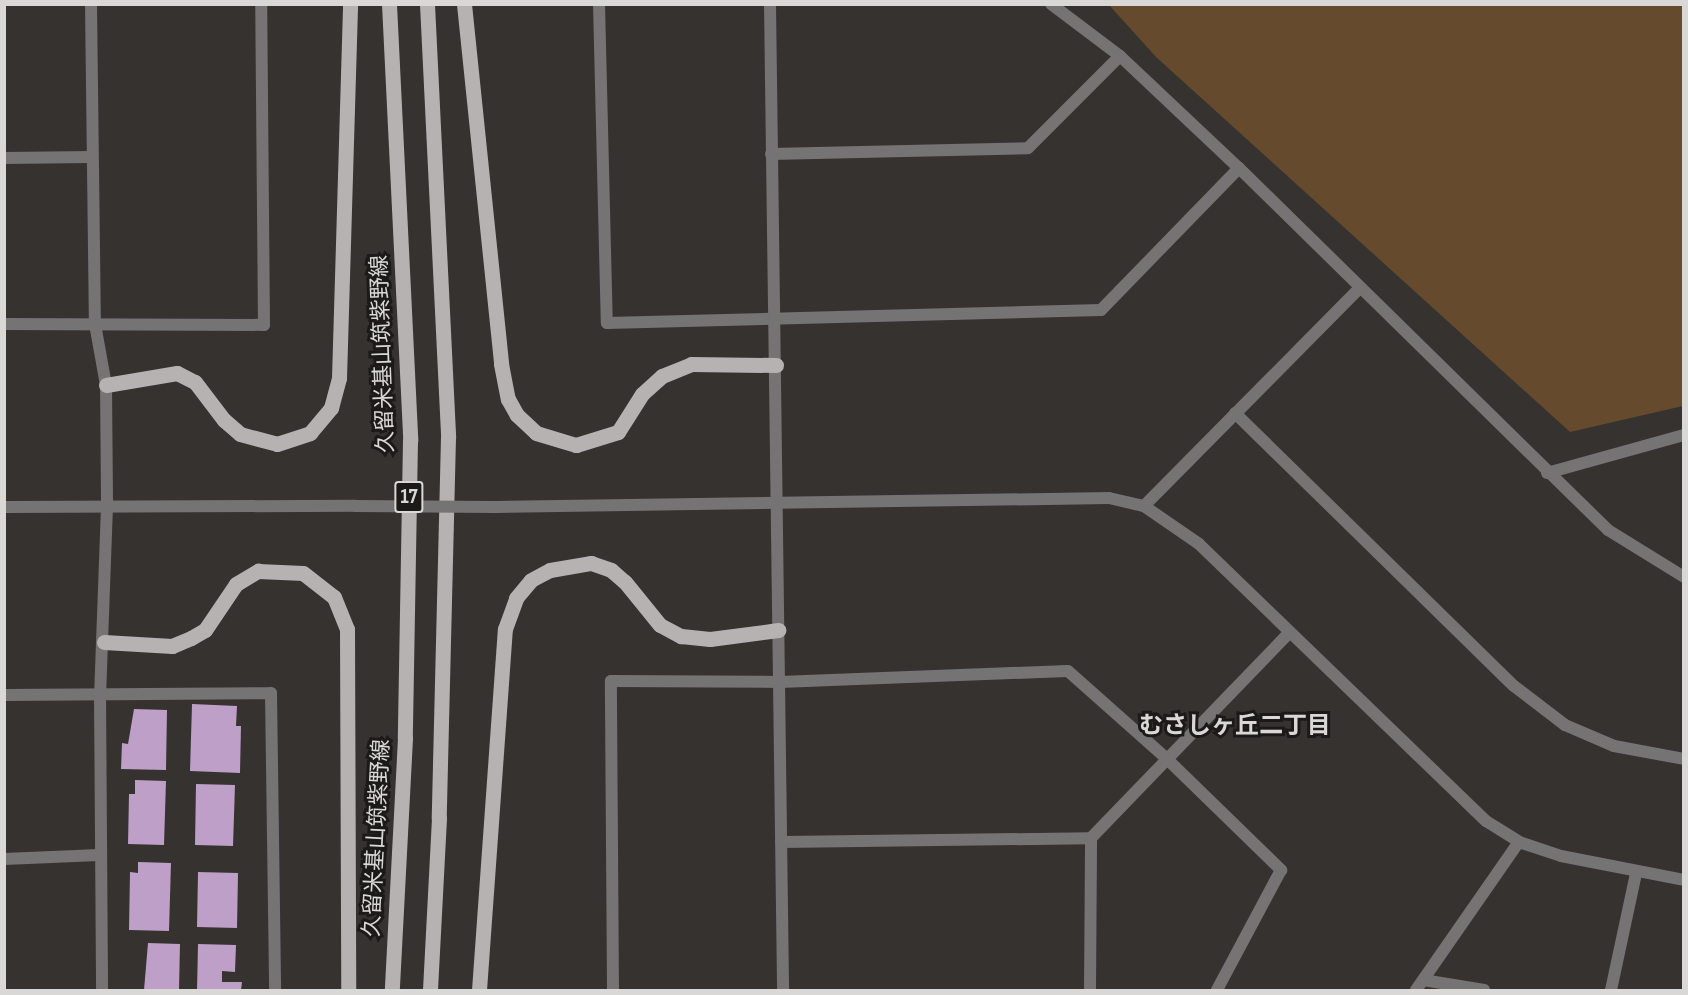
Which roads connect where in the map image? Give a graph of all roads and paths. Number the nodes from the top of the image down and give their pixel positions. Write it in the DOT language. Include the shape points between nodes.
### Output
graph roads {
  1 [pos="91,4"];
  2 [pos="261,4"];
  3 [pos="350,4"];
  4 [pos="388,4"];
  5 [pos="427,4"];
  6 [pos="464,4"];
  7 [pos="599,4"];
  8 [pos="770,4"];
  9 [pos="1051,4"];
  10 [pos="1120,56"];
  11 [pos="771,154"];
  12 [pos="4,158"];
  13 [pos="92,158"];
  14 [pos="1239,168"];
  15 [pos="1360,288"];
  16 [pos="774,318"];
  17 [pos="4,324"];
  18 [pos="95,324"];
  19 [pos="776,365"];
  20 [pos="106,385"];
  21 [pos="1235,413"];
  22 [pos="1683,435"];
  23 [pos="1547,474"];
  24 [pos="777,503"];
  25 [pos="107,506"];
  26 [pos="1144,506"];
  27 [pos="4,507"];
  28 [pos="1683,577"];
  29 [pos="778,630"];
  30 [pos="1290,632"];
  31 [pos="104,642"];
  32 [pos="780,682"];
  33 [pos="4,694"];
  34 [pos="100,695"];
  35 [pos="1166,758"];
  36 [pos="1683,759"];
  37 [pos="1091,838"];
  38 [pos="782,842"];
  39 [pos="1519,842"];
  40 [pos="99,855"];
  41 [pos="4,859"];
  42 [pos="1636,873"];
  43 [pos="1683,880"];
  44 [pos="1420,985"];
  45 [pos="102,990"];
  46 [pos="275,990"];
  47 [pos="348,990"];
  48 [pos="392,990"];
  49 [pos="430,990"];
  50 [pos="479,990"];
  51 [pos="613,990"];
  52 [pos="783,990"];
  53 [pos="1090,990"];
  54 [pos="1217,990"];
  55 [pos="1484,990"];
  56 [pos="1611,990"];
  1 -- 13 [label="street"];
  2 -- 18 [label="street" via="264,325"];
  3 -- 20 [label="main road" via="339,378 331,408 310,433 277,444 240,434 195,382 177,373"];
  4 -- 48 [label="main road, 久留米基山筑紫野線 / 17" via="410,440 405,738"];
  5 -- 49 [label="main road, 17" via="448,436 439,819"];
  6 -- 19 [label="main road" via="501,364 508,399 517,415 536,433 576,445 618,432 642,394 663,376 691,364"];
  7 -- 16 [label="street" via="607,323"];
  8 -- 11 [label="street"];
  9 -- 10 [label="street"];
  10 -- 11 [label="street" via="1029,148"];
  10 -- 14 [label="street"];
  11 -- 16 [label="street"];
  12 -- 13 [label="street"];
  13 -- 18 [label="street"];
  14 -- 15 [label="street"];
  14 -- 16 [label="street" via="1101,310"];
  15 -- 21 [label="street"];
  15 -- 23 [label="street"];
  16 -- 19 [label="street"];
  17 -- 18 [label="street"];
  18 -- 20 [label="street"];
  19 -- 24 [label="street"];
  20 -- 25 [label="street"];
  21 -- 26 [label="street"];
  21 -- 36 [label="street" via="1514,686 1565,725 1614,746"];
  22 -- 23 [label="street"];
  23 -- 28 [label="street" via="1608,530"];
  24 -- 25 [label="street, bridge"];
  24 -- 26 [label="street" via="1109,498"];
  24 -- 29 [label="street"];
  25 -- 27 [label="street"];
  25 -- 31 [label="street"];
  26 -- 30 [label="street" via="1199,544"];
  29 -- 32 [label="street"];
  29 -- 50 [label="main road" via="710,639 681,636 660,625 626,582 611,570 591,563 550,570 531,580 516,598 505,629"];
  30 -- 35 [label="street"];
  30 -- 39 [label="street" via="1486,821"];
  31 -- 34 [label="street"];
  31 -- 47 [label="main road" via="172,646 191,638 205,630 236,584 258,571 303,573 334,597 347,629"];
  32 -- 35 [label="street" via="1068,671"];
  32 -- 38 [label="street"];
  32 -- 51 [label="street" via="611,681"];
  33 -- 34 [label="street"];
  34 -- 40 [label="street"];
  34 -- 46 [label="street" via="271,693"];
  35 -- 37 [label="street"];
  35 -- 54 [label="street" via="1281,870"];
  37 -- 38 [label="street"];
  37 -- 53 [label="street"];
  38 -- 52 [label="street"];
  39 -- 42 [label="street"];
  39 -- 44 [label="street"];
  40 -- 41 [label="street"];
  40 -- 45 [label="street"];
  42 -- 43 [label="street"];
  42 -- 56 [label="street"];
  44 -- 55 [label="street"];
}
